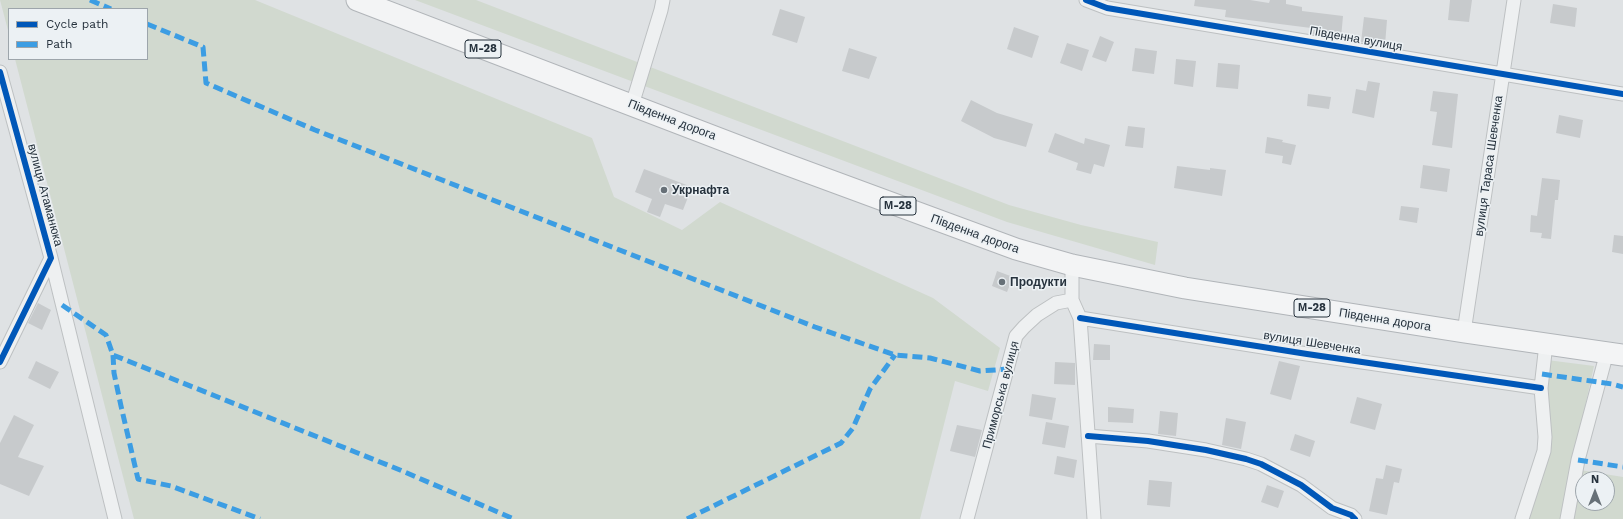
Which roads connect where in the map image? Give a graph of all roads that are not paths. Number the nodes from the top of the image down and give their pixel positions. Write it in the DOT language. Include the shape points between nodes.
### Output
graph roads {
  1 [pos="663,0"];
  2 [pos="1086,0"];
  3 [pos="1514,0"];
  4 [pos="364,2"];
  5 [pos="0,72"];
  6 [pos="1502,75"];
  7 [pos="2,87"];
  8 [pos="1623,94"];
  9 [pos="632,105"];
  10 [pos="51,258"];
  11 [pos="1072,265"];
  12 [pos="1072,300"];
  13 [pos="1080,318"];
  14 [pos="1464,332"];
  15 [pos="1546,344"];
  16 [pos="1615,354"];
  17 [pos="0,362"];
  18 [pos="1541,388"];
  19 [pos="1088,436"];
  20 [pos="1335,514"];
  21 [pos="115,519"];
  22 [pos="967,519"];
  23 [pos="1094,519"];
  24 [pos="1355,519"];
  25 [pos="1522,519"];
  26 [pos="1567,519"];
  1 -- 9 [label="street"];
  2 -- 6 [label="street, Південна вулиця" via="1107,8"];
  3 -- 6 [label="street, вулиця Тараса Шевченка"];
  4 -- 9 [label="highway, Південна дорога / М-28"];
  5 -- 7 [label="street, вулиця Атаманюка"];
  6 -- 8 [label="street, Південна вулиця"];
  6 -- 14 [label="street, вулиця Тараса Шевченка"];
  7 -- 10 [label="street, вулиця Атаманюка"];
  9 -- 11 [label="highway, Південна дорога / М-28" via="918,214 1016,249"];
  10 -- 17 [label="street, вулиця Атаманюка"];
  10 -- 21 [label="street, вулиця Атаманюка"];
  11 -- 12 [label="street"];
  11 -- 14 [label="highway, Південна дорога / М-28" via="1185,288"];
  12 -- 13 [label="street"];
  12 -- 22 [label="street, Приморська вулиця" via="1056,303 1037,315 1016,336"];
  13 -- 18 [label="street, вулиця Шевченка"];
  13 -- 19 [label="street"];
  14 -- 15 [label="highway, Південна дорога / М-28"];
  15 -- 16 [label="highway, Південна дорога / М-28"];
  15 -- 18 [label="street"];
  16 -- 26 [label="street" via="1578,460"];
  18 -- 25 [label="street" via="1544,451"];
  19 -- 20 [label="street" via="1148,441 1246,459 1301,485"];
  19 -- 23 [label="street"];
  20 -- 24 [label="street" via="1351,515"];
}
